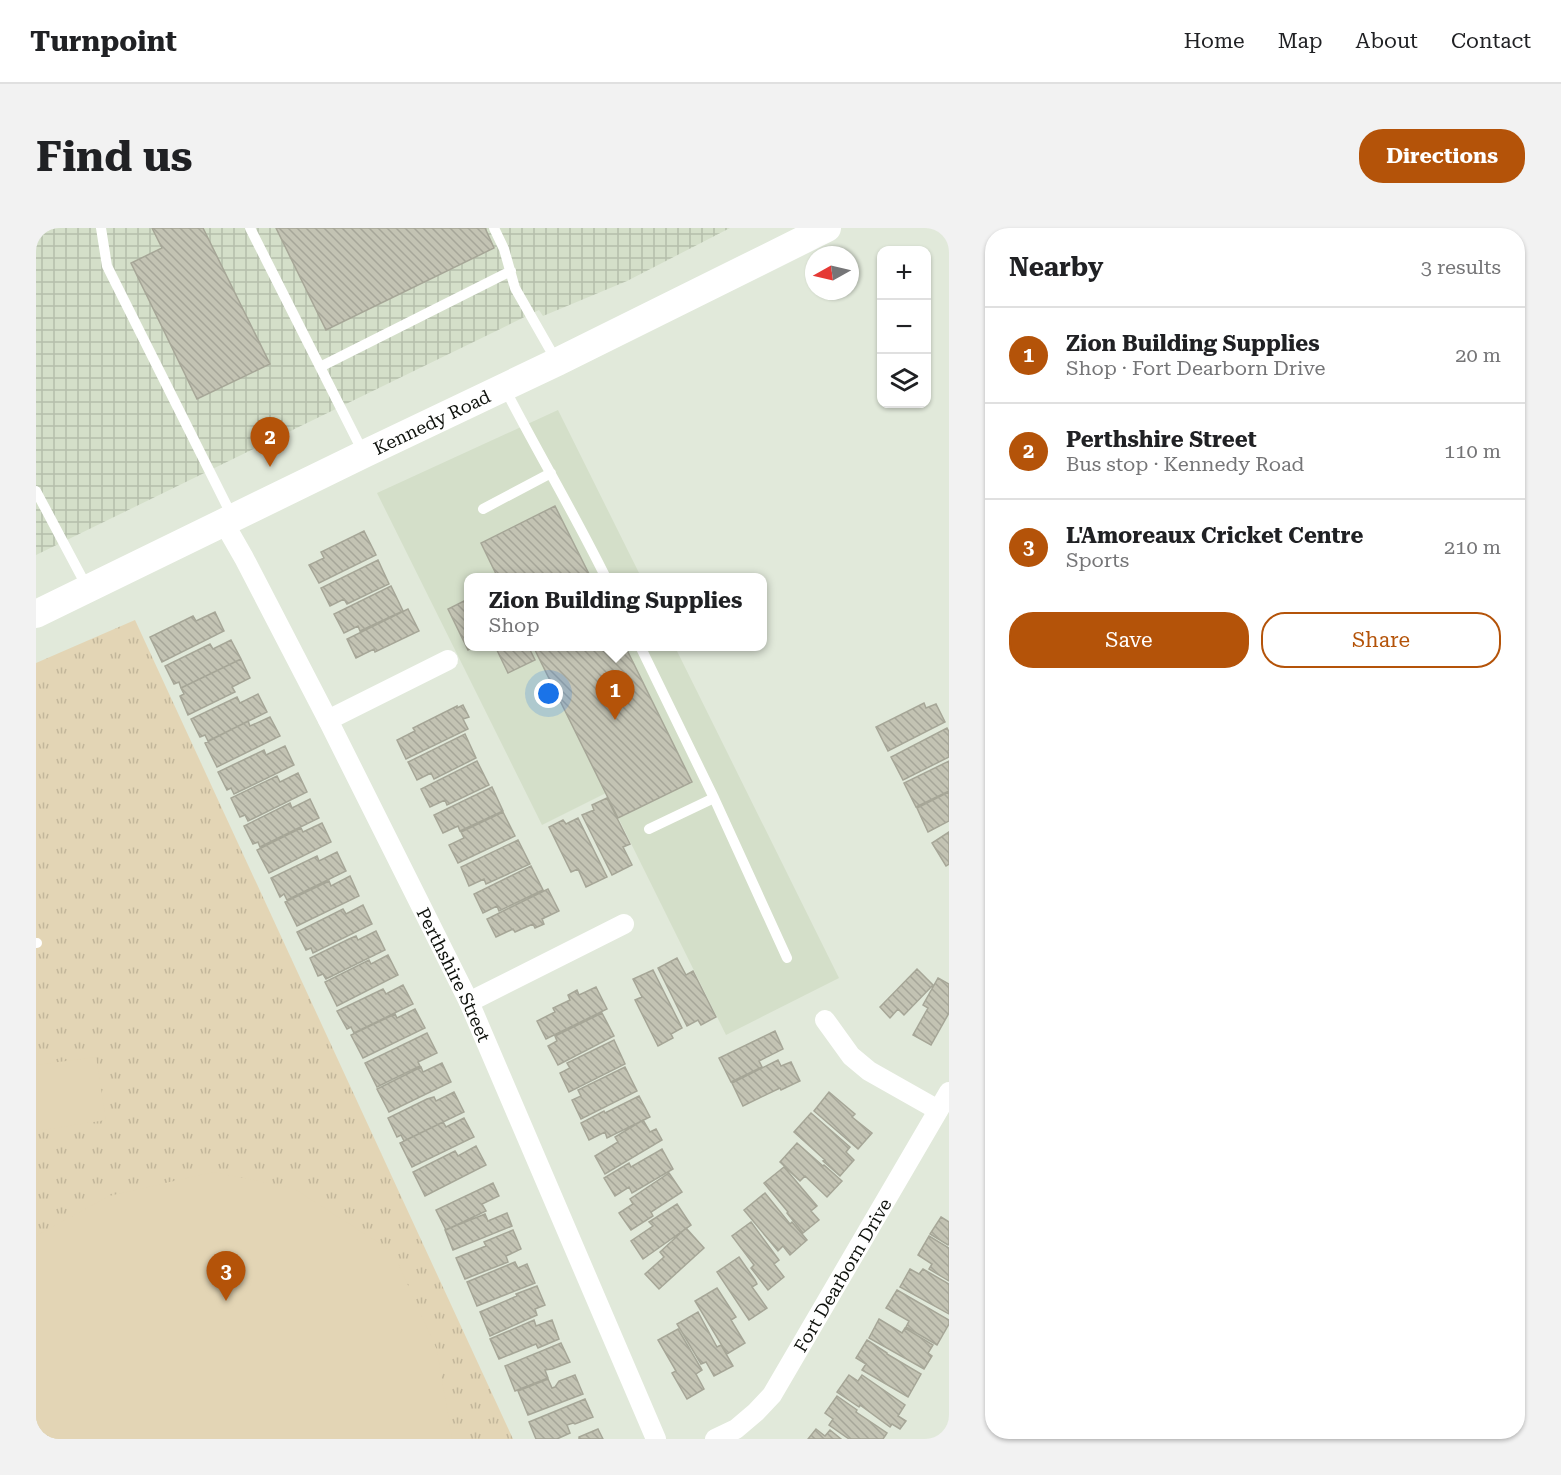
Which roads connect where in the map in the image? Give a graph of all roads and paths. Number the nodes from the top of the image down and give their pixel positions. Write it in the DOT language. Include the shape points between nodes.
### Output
graph roads {
  1 [pos="101,228"];
  2 [pos="250,228"];
  3 [pos="494,228"];
  4 [pos="827,228"];
  5 [pos="511,272"];
  6 [pos="557,362"];
  7 [pos="320,367"];
  8 [pos="504,387"];
  9 [pos="364,454"];
  10 [pos="551,473"];
  11 [pos="36,491"];
  12 [pos="483,509"];
  13 [pos="228,521"];
  14 [pos="603,573"];
  15 [pos="88,589"];
  16 [pos="36,614"];
  17 [pos="642,651"];
  18 [pos="448,660"];
  19 [pos="328,720"];
  20 [pos="714,798"];
  21 [pos="649,829"];
  22 [pos="624,924"];
  23 [pos="787,958"];
  24 [pos="469,1002"];
  25 [pos="825,1020"];
  26 [pos="949,1092"];
  27 [pos="938,1110"];
  28 [pos="656,1439"];
  29 [pos="715,1439"];
  1 -- 13 [label="lane" via="106,266"];
  2 -- 7 [label="lane"];
  3 -- 5 [label="lane"];
  4 -- 6 [label="main road, Kennedy Road"];
  5 -- 6 [label="lane" via="515,288"];
  5 -- 7 [label="lane"];
  6 -- 8 [label="main road, Kennedy Road"];
  7 -- 9 [label="lane"];
  8 -- 9 [label="main road, Kennedy Road"];
  8 -- 10 [label="lane"];
  9 -- 13 [label="main road, Kennedy Road"];
  10 -- 12 [label="lane"];
  10 -- 14 [label="lane"];
  11 -- 15 [label="lane"];
  13 -- 15 [label="main road, Kennedy Road"];
  13 -- 19 [label="street, Perthshire Street"];
  15 -- 16 [label="main road, Kennedy Road"];
  17 -- 20 [label="lane"];
  18 -- 19 [label="street"];
  19 -- 24 [label="street, Perthshire Street"];
  20 -- 21 [label="lane"];
  20 -- 23 [label="lane"];
  22 -- 24 [label="street"];
  24 -- 28 [label="street, Perthshire Street"];
  25 -- 27 [label="street" via="851,1056 869,1071"];
  26 -- 27 [label="street, Fort Dearborn Drive"];
  27 -- 29 [label="street, Fort Dearborn Drive" via="772,1395 736,1429"];
}
